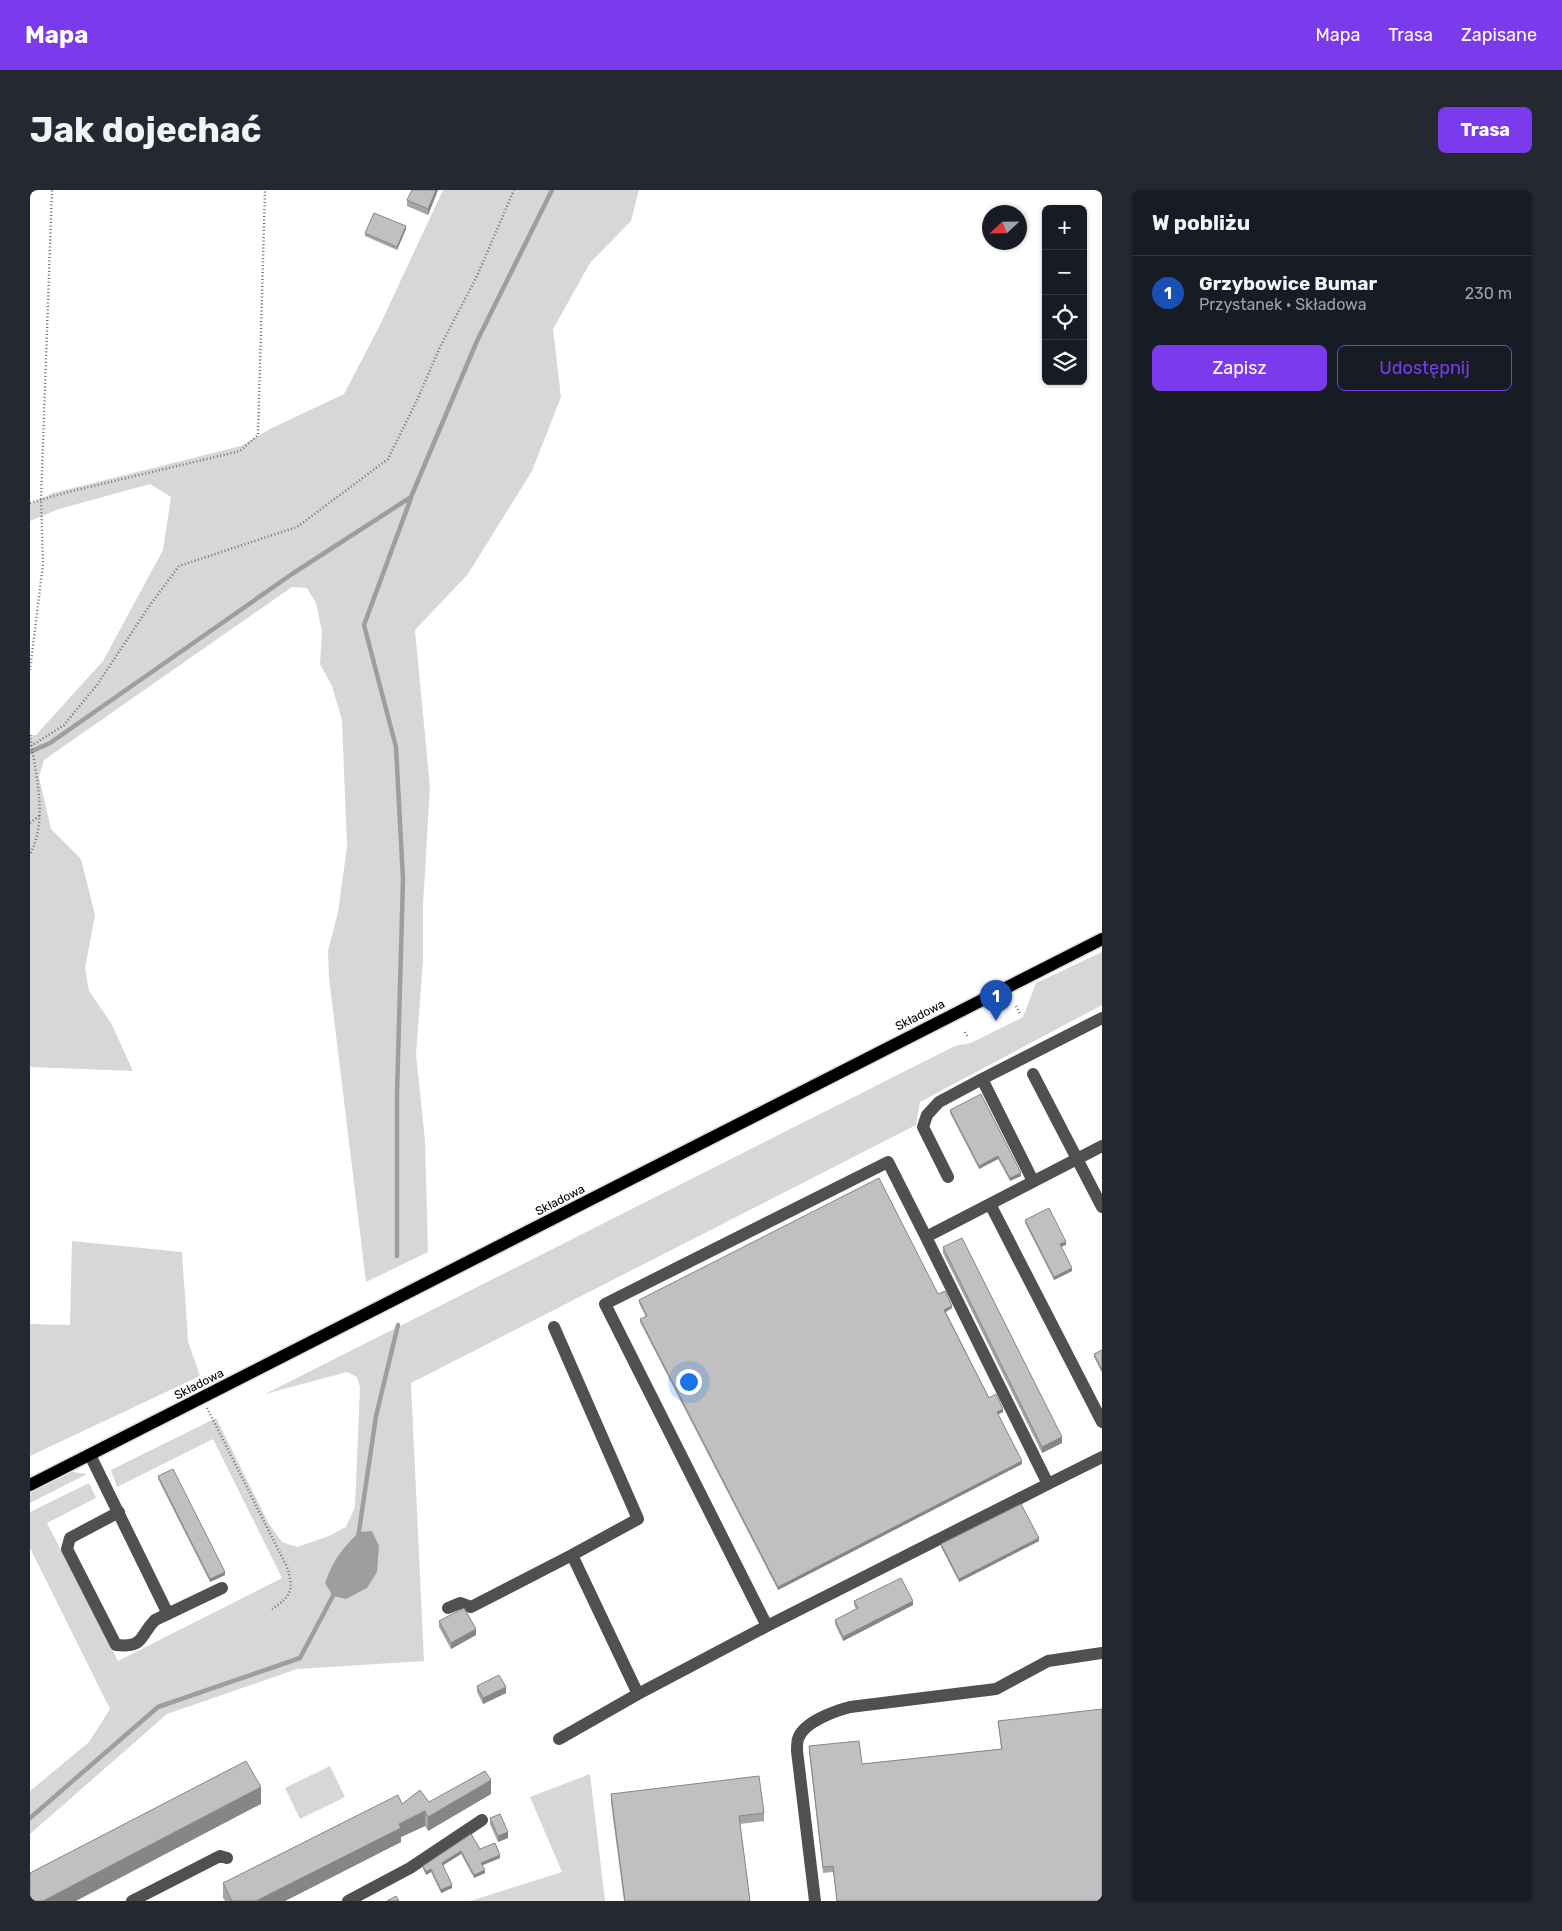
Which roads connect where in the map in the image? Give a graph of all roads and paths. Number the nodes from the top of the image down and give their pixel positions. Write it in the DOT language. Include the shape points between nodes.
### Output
graph roads {
  1 [pos="52,190"];
  2 [pos="265,190"];
  3 [pos="514,190"];
  4 [pos="40,499"];
  5 [pos="30,503"];
  6 [pos="30,670"];
  7 [pos="30,735"];
  8 [pos="31,746"];
  9 [pos="39,816"];
  10 [pos="30,823"];
  11 [pos="30,854"];
  12 [pos="1102,939"];
  13 [pos="1016,1006"];
  14 [pos="1020,1014"];
  15 [pos="1102,1018"];
  16 [pos="965,1032"];
  17 [pos="967,1036"];
  18 [pos="1033,1074"];
  19 [pos="982,1079"];
  20 [pos="1102,1146"];
  21 [pos="1078,1159"];
  22 [pos="948,1177"];
  23 [pos="1033,1181"];
  24 [pos="990,1204"];
  25 [pos="1102,1207"];
  26 [pos="926,1237"];
  27 [pos="554,1327"];
  28 [pos="202,1398"];
  29 [pos="1097,1398"];
  30 [pos="1102,1422"];
  31 [pos="90,1455"];
  32 [pos="1102,1457"];
  33 [pos="1048,1484"];
  34 [pos="30,1485"];
  35 [pos="119,1512"];
  36 [pos="572,1555"];
  37 [pos="222,1588"];
  38 [pos="448,1608"];
  39 [pos="272,1609"];
  40 [pos="168,1614"];
  41 [pos="767,1626"];
  42 [pos="1102,1653"];
  43 [pos="638,1694"];
  44 [pos="558,1739"];
  45 [pos="482,1820"];
  46 [pos="227,1858"];
  47 [pos="132,1901"];
  48 [pos="348,1901"];
  49 [pos="814,1901"];
  1 -- 4 [label="path"];
  2 -- 4 [label="path" via="258,435 240,451"];
  3 -- 8 [label="path" via="477,276 388,459 297,527 179,566 97,685 64,725"];
  4 -- 5 [label="path"];
  4 -- 6 [label="path" via="42,564"];
  7 -- 8 [label="path"];
  8 -- 9 [label="path"];
  9 -- 10 [label="path"];
  9 -- 11 [label="path" via="35,844"];
  12 -- 28 [label="main road, Składowa"];
  13 -- 14 [label="path"];
  15 -- 19 [label="street"];
  16 -- 17 [label="path"];
  18 -- 21 [label="street"];
  19 -- 22 [label="street" via="939,1102 927,1115 923,1127"];
  19 -- 23 [label="street"];
  20 -- 21 [label="street"];
  21 -- 23 [label="street"];
  21 -- 25 [label="street"];
  23 -- 24 [label="street"];
  24 -- 26 [label="street"];
  24 -- 29 [label="street"];
  26 -- 33 [label="street"];
  26 -- 41 [label="street" via="888,1162 605,1304"];
  27 -- 36 [label="street" via="638,1520"];
  28 -- 31 [label="main road, Składowa"];
  28 -- 39 [label="path" via="292,1582 290,1593"];
  29 -- 30 [label="street"];
  31 -- 34 [label="main road, Składowa"];
  31 -- 35 [label="street"];
  32 -- 33 [label="street"];
  33 -- 41 [label="street"];
  35 -- 40 [label="street"];
  35 -- 40 [label="street" via="70,1538 67,1549 116,1646 129,1646 141,1640 148,1626"];
  36 -- 38 [label="street" via="471,1607 460,1603"];
  36 -- 43 [label="street"];
  37 -- 40 [label="street"];
  41 -- 43 [label="street"];
  42 -- 49 [label="street" via="1048,1661 996,1689 836,1710 805,1729 798,1738 797,1751"];
  43 -- 44 [label="street"];
  45 -- 48 [label="street" via="410,1868"];
  46 -- 47 [label="street" via="220,1856"];
}
